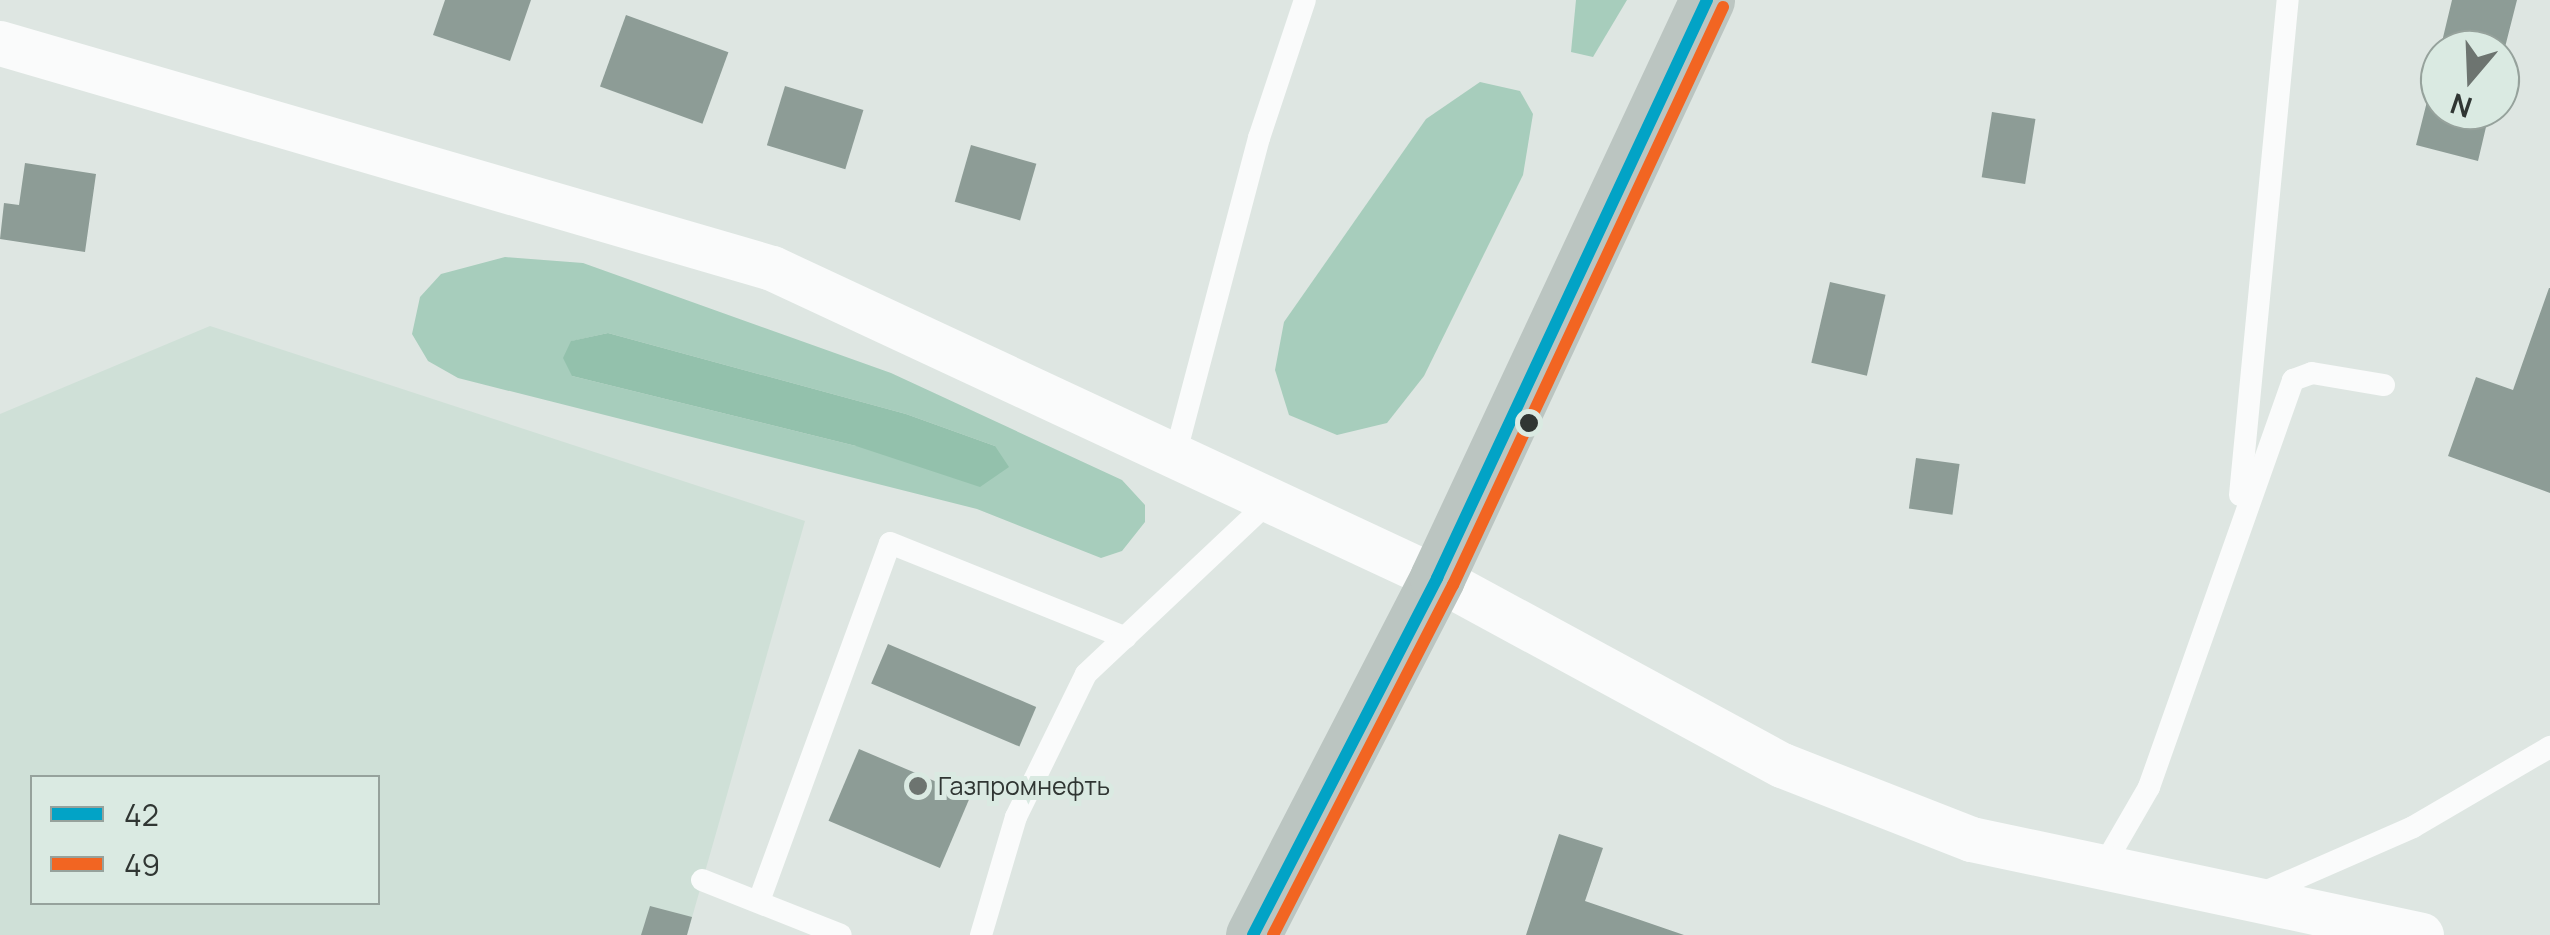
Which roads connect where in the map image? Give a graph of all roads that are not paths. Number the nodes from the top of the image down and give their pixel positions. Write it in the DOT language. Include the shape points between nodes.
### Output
graph roads {
  1 [pos="1305,0"];
  2 [pos="1707,0"];
  3 [pos="2288,0"];
  4 [pos="0,44"];
  5 [pos="2384,385"];
  6 [pos="1176,452"];
  7 [pos="1272,499"];
  8 [pos="2236,538"];
  9 [pos="1437,578"];
  10 [pos="1126,638"];
  11 [pos="2550,747"];
  12 [pos="2100,872"];
  13 [pos="702,880"];
  14 [pos="2252,897"];
  15 [pos="759,902"];
  16 [pos="841,935"];
  17 [pos="981,935"];
  18 [pos="1253,935"];
  19 [pos="2421,935"];
  1 -- 6 [label="lane" via="1259,138"];
  2 -- 9 [label="main road"];
  3 -- 8 [label="lane"];
  4 -- 6 [label="street" via="772,268"];
  5 -- 8 [label="lane" via="2312,372 2293,380"];
  6 -- 7 [label="street"];
  7 -- 9 [label="street"];
  7 -- 10 [label="lane"];
  8 -- 12 [label="lane" via="2149,786"];
  9 -- 12 [label="street" via="1782,765 1972,839"];
  9 -- 18 [label="main road"];
  10 -- 15 [label="lane" via="890,544"];
  10 -- 17 [label="lane" via="1086,674 1052,732 1016,817"];
  11 -- 14 [label="lane" via="2412,827"];
  12 -- 14 [label="street"];
  13 -- 15 [label="lane"];
  14 -- 19 [label="street"];
  15 -- 16 [label="lane"];
}
